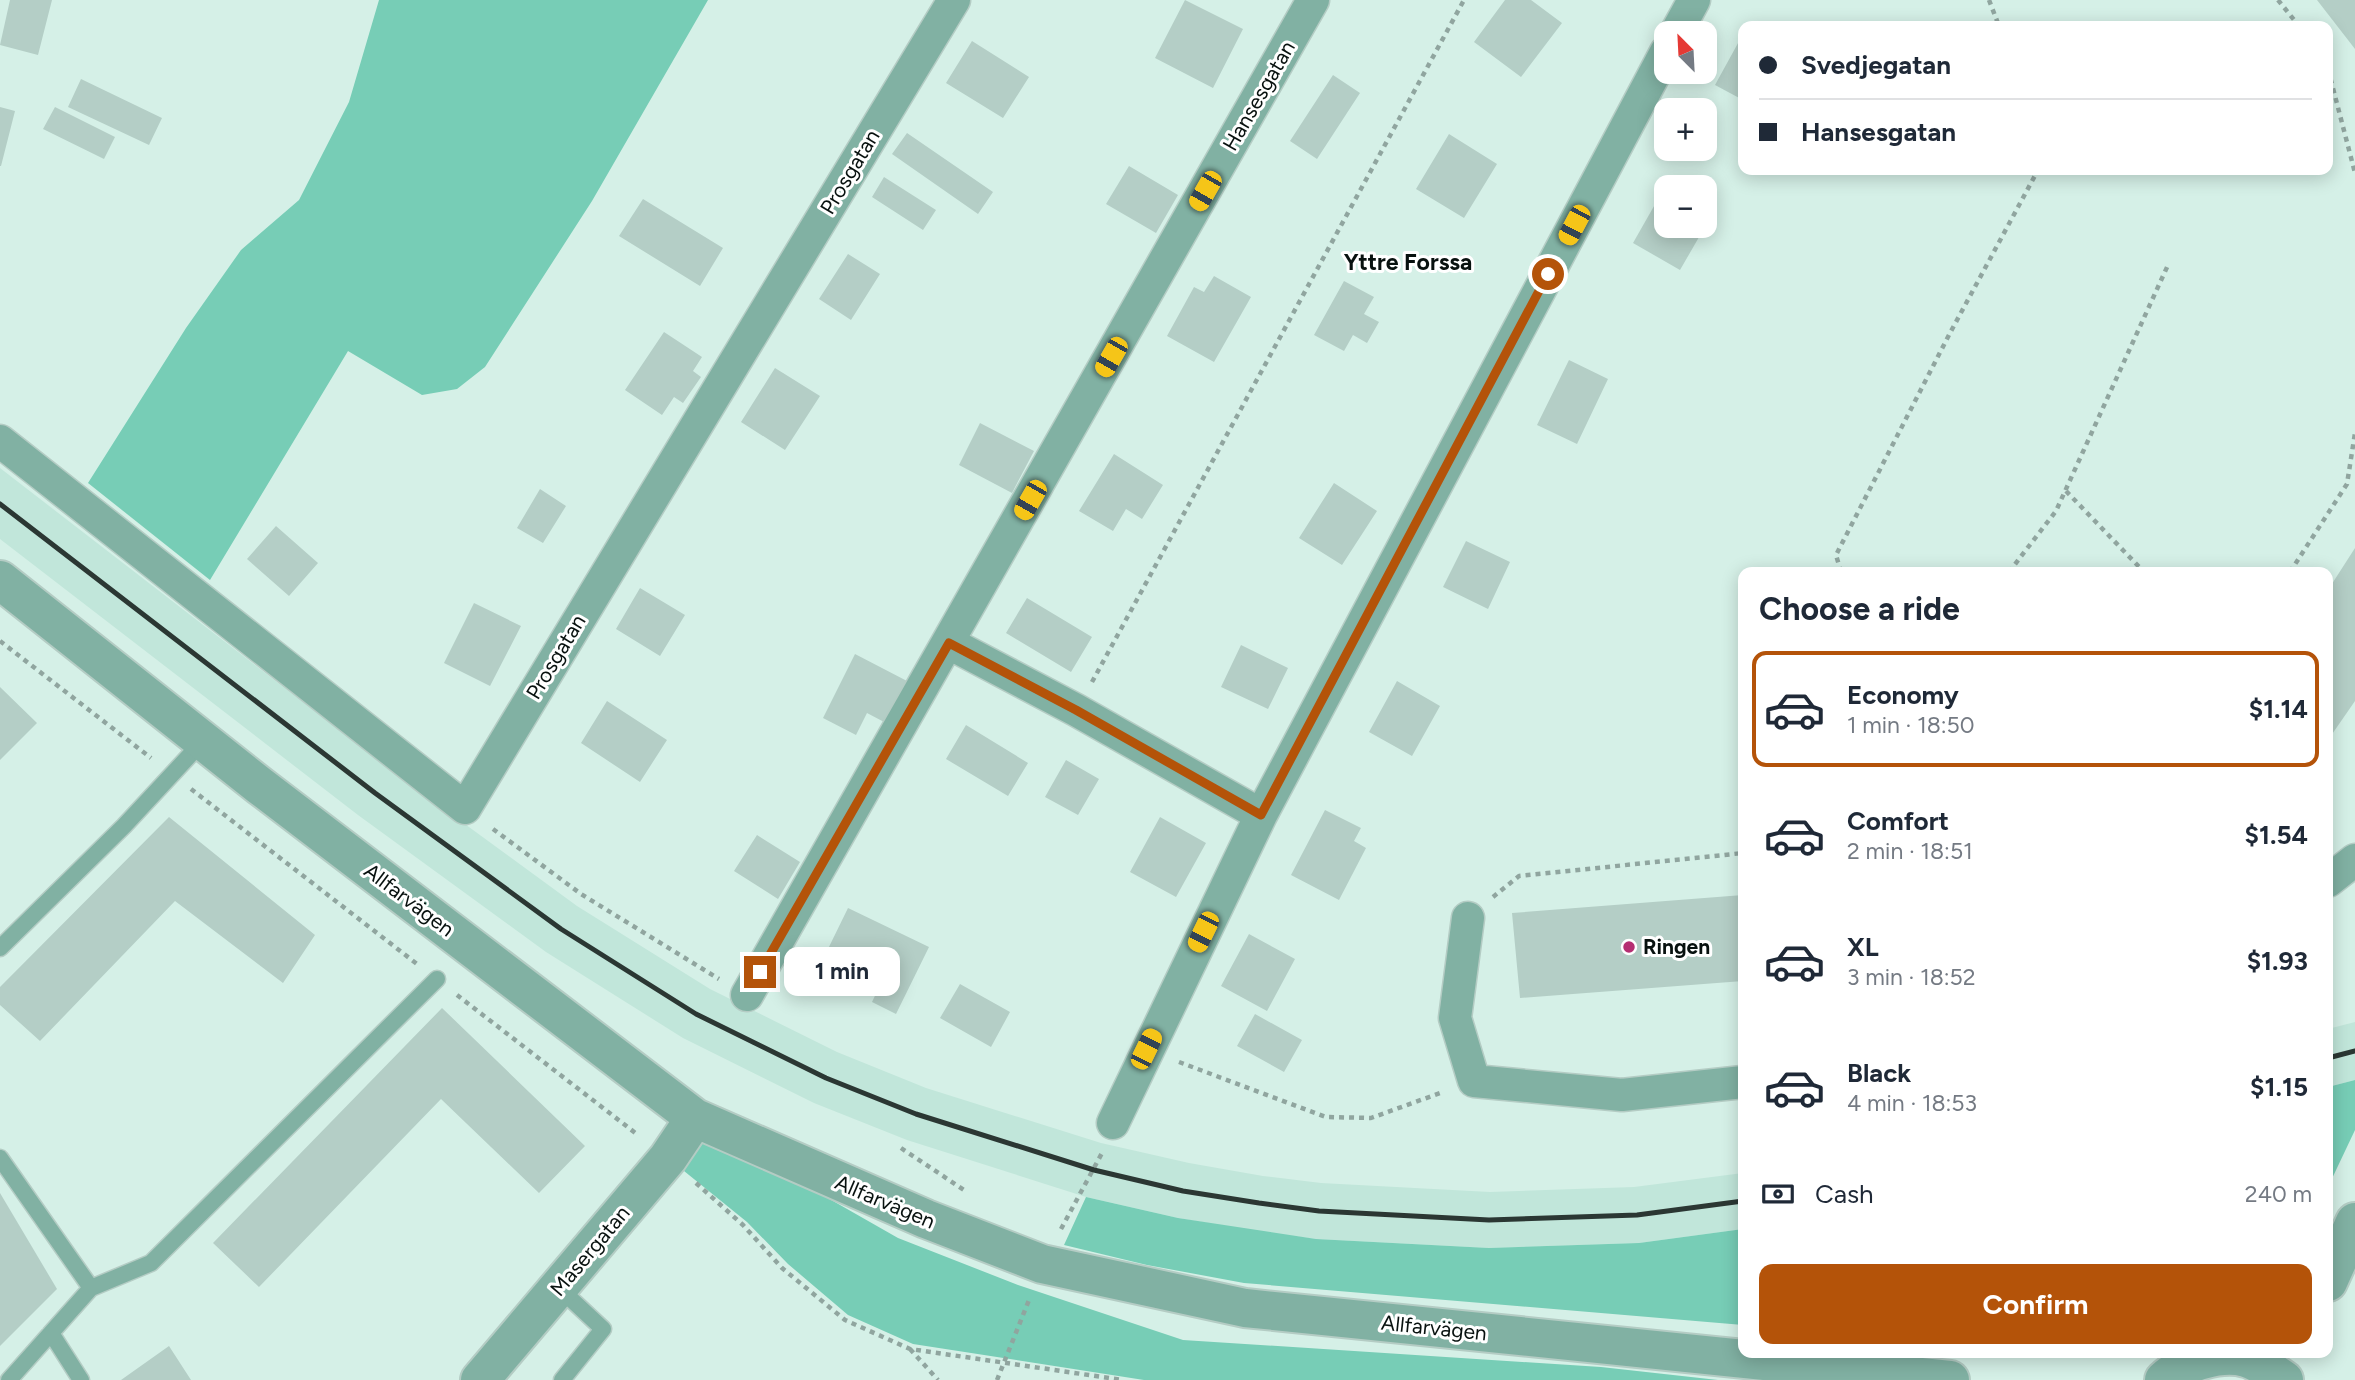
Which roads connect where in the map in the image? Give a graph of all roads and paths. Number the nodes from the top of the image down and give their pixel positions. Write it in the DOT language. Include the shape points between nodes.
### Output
graph roads {
  1 [pos="954,0"];
  2 [pos="1314,0"];
  3 [pos="1464,0"];
  4 [pos="1694,0"];
  5 [pos="1989,0"];
  6 [pos="2278,0"];
  7 [pos="1683,21"];
  8 [pos="1997,21"];
  9 [pos="2295,21"];
  10 [pos="1654,75"];
  11 [pos="2333,88"];
  12 [pos="2355,173"];
  13 [pos="2035,175"];
  14 [pos="2168,265"];
  15 [pos="2355,433"];
  16 [pos="0,441"];
  17 [pos="2066,491"];
  18 [pos="1840,567"];
  19 [pos="2013,567"];
  20 [pos="2139,567"];
  21 [pos="2293,567"];
  22 [pos="0,580"];
  23 [pos="0,641"];
  24 [pos="949,643"];
  25 [pos="1076,710"];
  26 [pos="203,741"];
  27 [pos="173,775"];
  28 [pos="465,808"];
  29 [pos="1261,815"];
  30 [pos="1738,854"];
  31 [pos="2355,860"];
  32 [pos="2333,877"];
  33 [pos="1468,918"];
  34 [pos="0,948"];
  35 [pos="437,979"];
  36 [pos="747,996"];
  37 [pos="1146,1049"];
  38 [pos="1474,1082"];
  39 [pos="1738,1083"];
  40 [pos="695,1118"];
  41 [pos="1113,1123"];
  42 [pos="0,1158"];
  43 [pos="668,1158"];
  44 [pos="2355,1222"];
  45 [pos="2333,1271"];
  46 [pos="558,1287"];
  47 [pos="91,1288"];
  48 [pos="51,1333"];
  49 [pos="910,1349"];
  50 [pos="2212,1358"];
  51 [pos="2247,1358"];
  52 [pos="2293,1358"];
  53 [pos="1005,1361"];
  54 [pos="9,1380"];
  55 [pos="80,1380"];
  56 [pos="480,1380"];
  57 [pos="562,1380"];
  58 [pos="938,1380"];
  59 [pos="997,1380"];
  60 [pos="1123,1380"];
  61 [pos="1950,1380"];
  62 [pos="2164,1380"];
  63 [pos="2284,1380"];
  1 -- 28 [label="street, Prosgatan"];
  2 -- 24 [label="street, Hansesgatan"];
  3 -- 25 [label="path"];
  4 -- 7 [label="street"];
  5 -- 8 [label="path"];
  6 -- 9 [label="path"];
  10 -- 29 [label="street"];
  11 -- 12 [label="path"];
  13 -- 18 [label="path" via="1836,555"];
  14 -- 17 [label="path"];
  15 -- 21 [label="path" via="2347,484"];
  16 -- 28 [label="street"];
  17 -- 19 [label="path"];
  17 -- 20 [label="path"];
  22 -- 26 [label="street, Allfarvägen"];
  23 -- 27 [label="path"];
  24 -- 25 [label="street"];
  24 -- 36 [label="street, Hansesgatan"];
  25 -- 29 [label="street"];
  26 -- 27 [label="lane"];
  26 -- 40 [label="street, Allfarvägen"];
  27 -- 34 [label="lane"];
  27 -- 35 [label="path"];
  28 -- 36 [label="path" via="581,894"];
  29 -- 37 [label="street"];
  30 -- 33 [label="path" via="1519,876"];
  31 -- 32 [label="street"];
  33 -- 38 [label="street" via="1455,1018"];
  35 -- 43 [label="path"];
  35 -- 47 [label="lane" via="151,1263"];
  37 -- 38 [label="path" via="1325,1117 1371,1118"];
  37 -- 41 [label="street"];
  38 -- 39 [label="street" via="1622,1096"];
  40 -- 43 [label="street, Masergatan"];
  40 -- 61 [label="street, Allfarvägen" via="914,1214 1042,1264 1231,1305"];
  42 -- 47 [label="lane"];
  43 -- 46 [label="street, Masergatan"];
  43 -- 49 [label="path" via="743,1225 782,1268 845,1320"];
  44 -- 45 [label="street"];
  46 -- 56 [label="street, Masergatan"];
  46 -- 57 [label="lane" via="603,1328"];
  47 -- 48 [label="lane"];
  48 -- 54 [label="lane"];
  48 -- 55 [label="lane"];
  49 -- 53 [label="path"];
  49 -- 58 [label="path"];
  50 -- 62 [label="street" via="2174,1371"];
  51 -- 63 [label="street"];
  52 -- 63 [label="street"];
  53 -- 59 [label="path"];
  53 -- 60 [label="path"];
}
